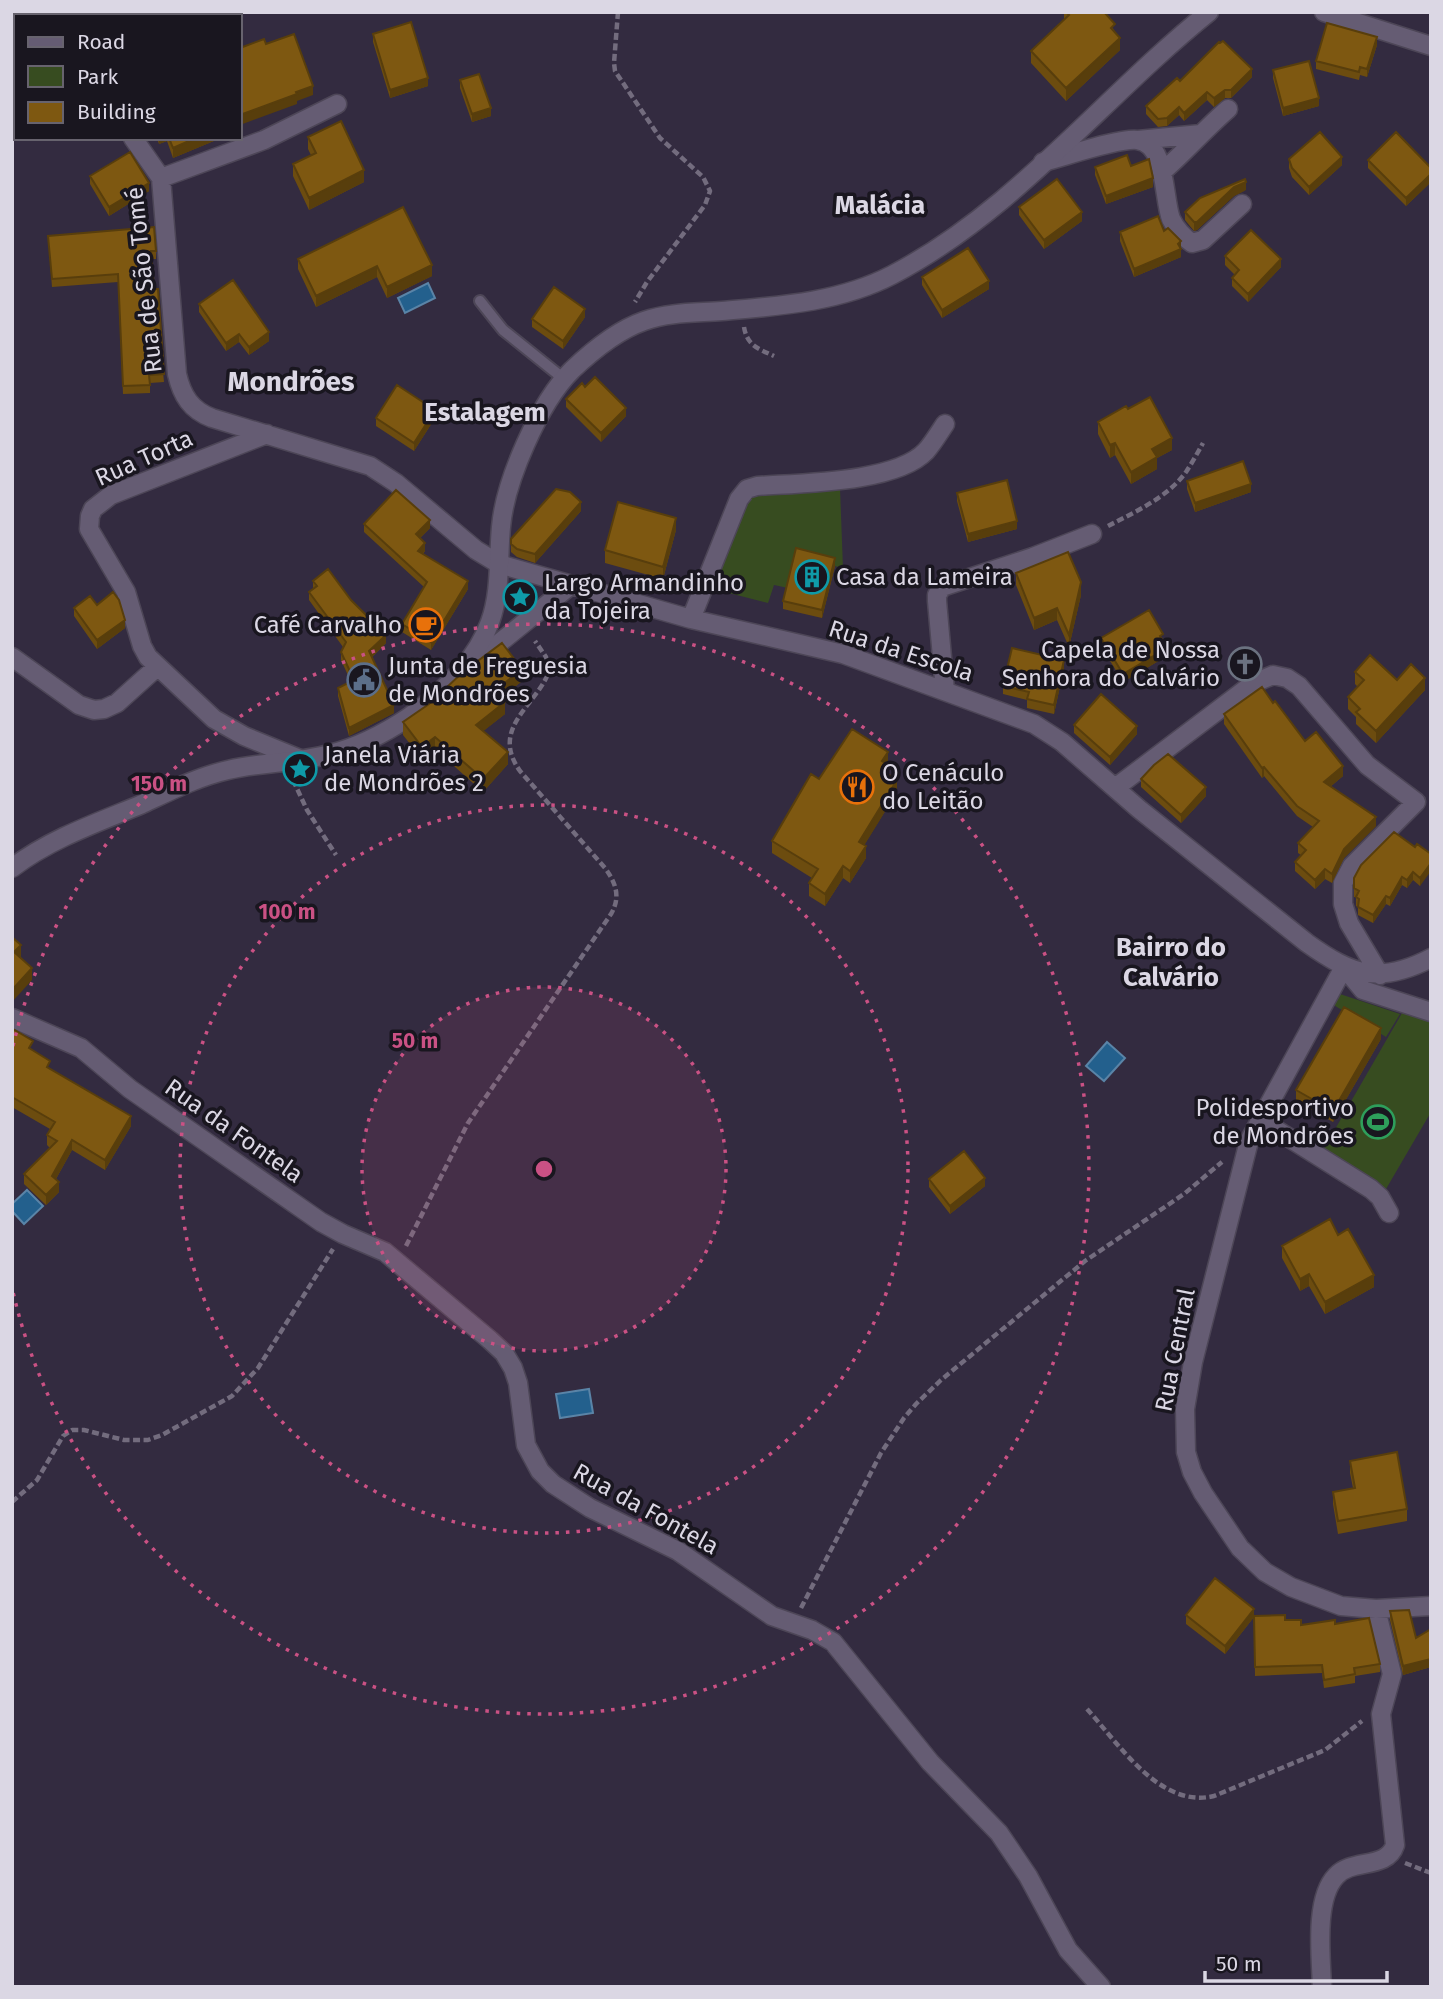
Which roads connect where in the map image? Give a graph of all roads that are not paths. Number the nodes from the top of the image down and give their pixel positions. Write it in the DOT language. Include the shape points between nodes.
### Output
graph roads {
  1 [pos="151,12"];
  2 [pos="1209,12"];
  3 [pos="1324,12"];
  4 [pos="109,14"];
  5 [pos="1431,46"];
  6 [pos="337,104"];
  7 [pos="1228,109"];
  8 [pos="1201,134"];
  9 [pos="134,140"];
  10 [pos="1138,140"];
  11 [pos="1043,162"];
  12 [pos="1161,172"];
  13 [pos="161,178"];
  14 [pos="1242,204"];
  15 [pos="480,301"];
  16 [pos="564,379"];
  17 [pos="945,424"];
  18 [pos="267,434"];
  19 [pos="1091,534"];
  20 [pos="499,564"];
  21 [pos="571,585"];
  22 [pos="691,618"];
  23 [pos="12,657"];
  24 [pos="157,667"];
  25 [pos="945,691"];
  26 [pos="435,695"];
  27 [pos="292,760"];
  28 [pos="1115,788"];
  29 [pos="12,868"];
  30 [pos="1431,958"];
  31 [pos="1344,967"];
  32 [pos="1380,975"];
  33 [pos="1431,1013"];
  34 [pos="12,1018"];
  35 [pos="1259,1119"];
  36 [pos="1388,1213"];
  37 [pos="1431,1606"];
  38 [pos="1376,1609"];
  39 [pos="1101,1987"];
  40 [pos="1322,1987"];
  1 -- 4 [label="street"];
  2 -- 11 [label="street"];
  3 -- 5 [label="street"];
  6 -- 13 [label="street" via="264,140"];
  7 -- 8 [label="street"];
  8 -- 10 [label="street"];
  8 -- 12 [label="street"];
  9 -- 13 [label="street, Rua de São Tomé"];
  10 -- 11 [label="street"];
  10 -- 12 [label="street" via="1153,149"];
  11 -- 16 [label="street" via="957,235 890,276 822,299 637,323"];
  12 -- 14 [label="street" via="1172,220 1192,243 1203,240"];
  13 -- 18 [label="street, Rua de São Tomé" via="174,357 181,390 190,405 204,415"];
  15 -- 16 [label="lane" via="503,330"];
  16 -- 20 [label="street" via="530,435 511,478"];
  17 -- 22 [label="street" via="919,457 880,473 747,489"];
  18 -- 20 [label="street, Rua de São Tomé" via="380,471 480,554"];
  18 -- 24 [label="street, Rua Torta" via="111,495 90,516 89,530 126,592 142,646"];
  19 -- 25 [label="street" via="942,587 937,601"];
  20 -- 21 [label="street"];
  20 -- 26 [label="street" via="496,598 485,633 463,667"];
  21 -- 22 [label="street, Rua da Escola"];
  21 -- 26 [label="street"];
  22 -- 25 [label="street, Rua da Escola" via="843,654"];
  23 -- 24 [label="street" via="79,705 94,710 117,703"];
  24 -- 27 [label="street, Rua Torta" via="214,719"];
  25 -- 28 [label="street, Rua da Escola" via="1044,729"];
  26 -- 27 [label="street" via="396,726 369,740 329,755"];
  27 -- 29 [label="street" via="203,777 46,845"];
  28 -- 31 [label="street, Rua da Escola" via="1307,943"];
  28 -- 32 [label="street" via="1254,683 1273,675 1293,681 1367,765 1416,802 1348,871 1343,883 1349,923"];
  30 -- 32 [label="street"];
  31 -- 32 [label="street"];
  31 -- 33 [label="street" via="1363,990"];
  31 -- 35 [label="street, Rua Central"];
  34 -- 39 [label="street, Rua da Fontela" via="81,1048 130,1089 321,1222 375,1247 504,1353 518,1383 526,1445 553,1484 580,1503 678,1551 772,1616 833,1643 930,1762 992,1825 1028,1876 1068,1950"];
  35 -- 36 [label="street" via="1371,1189"];
  35 -- 38 [label="street, Rua Central" via="1247,1147 1193,1362 1185,1419 1188,1462 1240,1548 1265,1572 1330,1603"];
  37 -- 38 [label="street, Rua Central"];
  38 -- 40 [label="street" via="1392,1674 1381,1714 1395,1845 1388,1857 1339,1872 1328,1888 1320,1938"];
}
